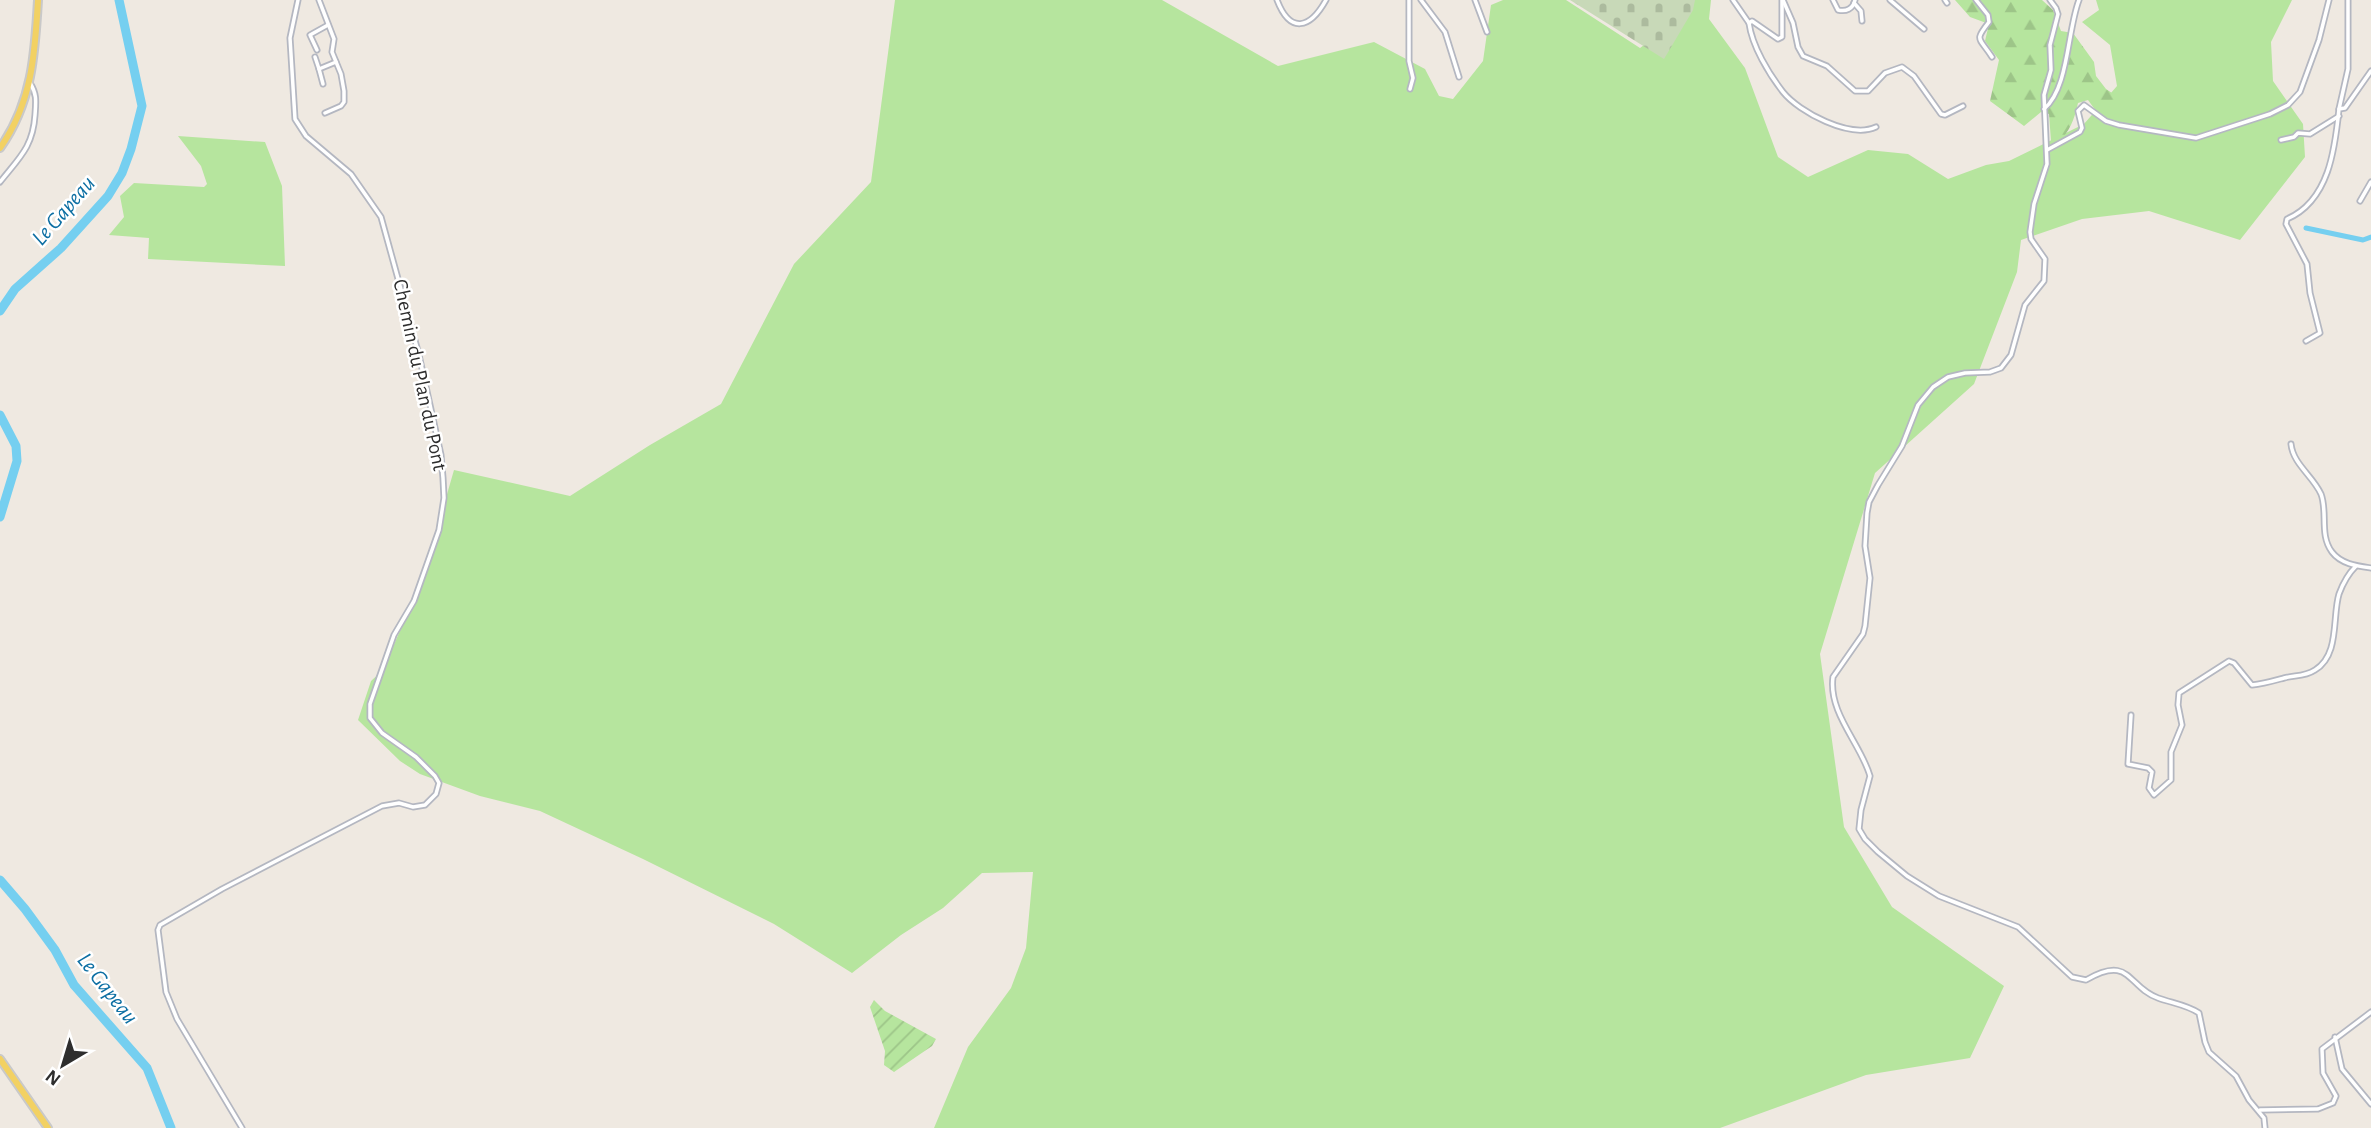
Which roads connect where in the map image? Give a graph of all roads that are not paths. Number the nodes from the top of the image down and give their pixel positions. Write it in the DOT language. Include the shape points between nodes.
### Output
graph roads {
  1 [pos="38,0"];
  2 [pos="298,0"];
  3 [pos="319,0"];
  4 [pos="1277,0"];
  5 [pos="1326,0"];
  6 [pos="1408,0"];
  7 [pos="1421,0"];
  8 [pos="1475,0"];
  9 [pos="1733,0"];
  10 [pos="1782,0"];
  11 [pos="1833,0"];
  12 [pos="1890,0"];
  13 [pos="1976,0"];
  14 [pos="2050,0"];
  15 [pos="2079,0"];
  16 [pos="2329,0"];
  17 [pos="2348,0"];
  18 [pos="1854,1"];
  19 [pos="1862,21"];
  20 [pos="1749,23"];
  21 [pos="328,25"];
  22 [pos="1924,29"];
  23 [pos="1487,32"];
  24 [pos="317,50"];
  25 [pos="315,57"];
  26 [pos="1992,57"];
  27 [pos="336,62"];
  28 [pos="319,69"];
  29 [pos="2371,71"];
  30 [pos="1459,77"];
  31 [pos="30,83"];
  32 [pos="323,84"];
  33 [pos="1410,89"];
  34 [pos="1963,106"];
  35 [pos="2339,109"];
  36 [pos="2044,110"];
  37 [pos="325,113"];
  38 [pos="2339,116"];
  39 [pos="1876,127"];
  40 [pos="2281,140"];
  41 [pos="0,148"];
  42 [pos="2047,150"];
  43 [pos="0,182"];
  44 [pos="2371,182"];
  45 [pos="2360,201"];
  46 [pos="2306,341"];
  47 [pos="2291,444"];
  48 [pos="2356,566"];
  49 [pos="2371,568"];
  50 [pos="2131,715"];
  51 [pos="2371,1012"];
  52 [pos="2335,1037"];
  53 [pos="0,1059"];
  54 [pos="2371,1104"];
  55 [pos="2260,1110"];
  56 [pos="48,1128"];
  57 [pos="242,1128"];
  58 [pos="2264,1128"];
  1 -- 31 [label="main road"];
  2 -- 57 [label="street, Chemin du Plan du Pont" via="290,38 295,119 306,136 351,174 382,217 440,455 444,498 439,530 370,704 370,718 382,733 416,757 439,783 425,805 382,806 160,925 166,992 177,1019"];
  3 -- 21 [label="street"];
  4 -- 5 [label="street" via="1288,20 1304,23"];
  6 -- 33 [label="street"];
  7 -- 30 [label="street" via="1445,32"];
  8 -- 23 [label="street"];
  9 -- 20 [label="street"];
  10 -- 20 [label="street" via="1781,38"];
  10 -- 34 [label="street" via="1798,47 1808,60 1827,66 1850,87 1868,91 1890,70 1905,68 1941,114"];
  11 -- 18 [label="street" via="1841,10 1849,9"];
  12 -- 22 [label="street"];
  13 -- 26 [label="street" via="1988,15 1979,37"];
  14 -- 36 [label="street" via="2058,14"];
  15 -- 36 [label="street" via="2060,82"];
  16 -- 42 [label="street" via="2300,92 2288,105 2196,138 2119,125 2084,105 2078,111 2080,132"];
  17 -- 35 [label="street" via="2348,69"];
  18 -- 19 [label="street"];
  20 -- 39 [label="street" via="1761,56 1793,101 1834,125"];
  21 -- 24 [label="street" via="310,35"];
  21 -- 27 [label="street"];
  25 -- 28 [label="street"];
  27 -- 28 [label="street"];
  27 -- 37 [label="street" via="344,102"];
  28 -- 32 [label="street"];
  29 -- 35 [label="street" via="2345,108"];
  31 -- 41 [label="main road" via="21,111"];
  31 -- 43 [label="street" via="37,94 34,135"];
  35 -- 38 [label="street"];
  36 -- 42 [label="street"];
  38 -- 40 [label="street" via="2310,134"];
  38 -- 46 [label="street" via="2320,193 2286,224 2307,264 2320,333"];
  42 -- 55 [label="street" via="2030,232 2045,258 2046,274 2025,305 2007,363 1996,371 1955,374 1933,387 1918,405 1898,456 1869,502 1865,626 1832,684 1838,710 1870,776 1859,829 1864,839 1920,886 2018,927 2072,976 2086,980 2099,973 2122,972 2155,997 2199,1013 2209,1052 2236,1076"];
  44 -- 45 [label="street"];
  47 -- 48 [label="street" via="2321,495 2331,551"];
  48 -- 49 [label="street"];
  48 -- 50 [label="street" via="2338,596 2329,653 2322,666 2297,678 2287,676 2252,685 2228,661 2179,693 2182,725 2171,752 2171,780 2154,795 2149,788 2152,772 2128,764"];
  51 -- 52 [label="street"];
  52 -- 54 [label="street" via="2342,1069"];
  52 -- 55 [label="street" via="2322,1049 2321,1059 2323,1073 2335,1091 2333,1103 2318,1109"];
  53 -- 56 [label="main road"];
  55 -- 58 [label="street"];
}
